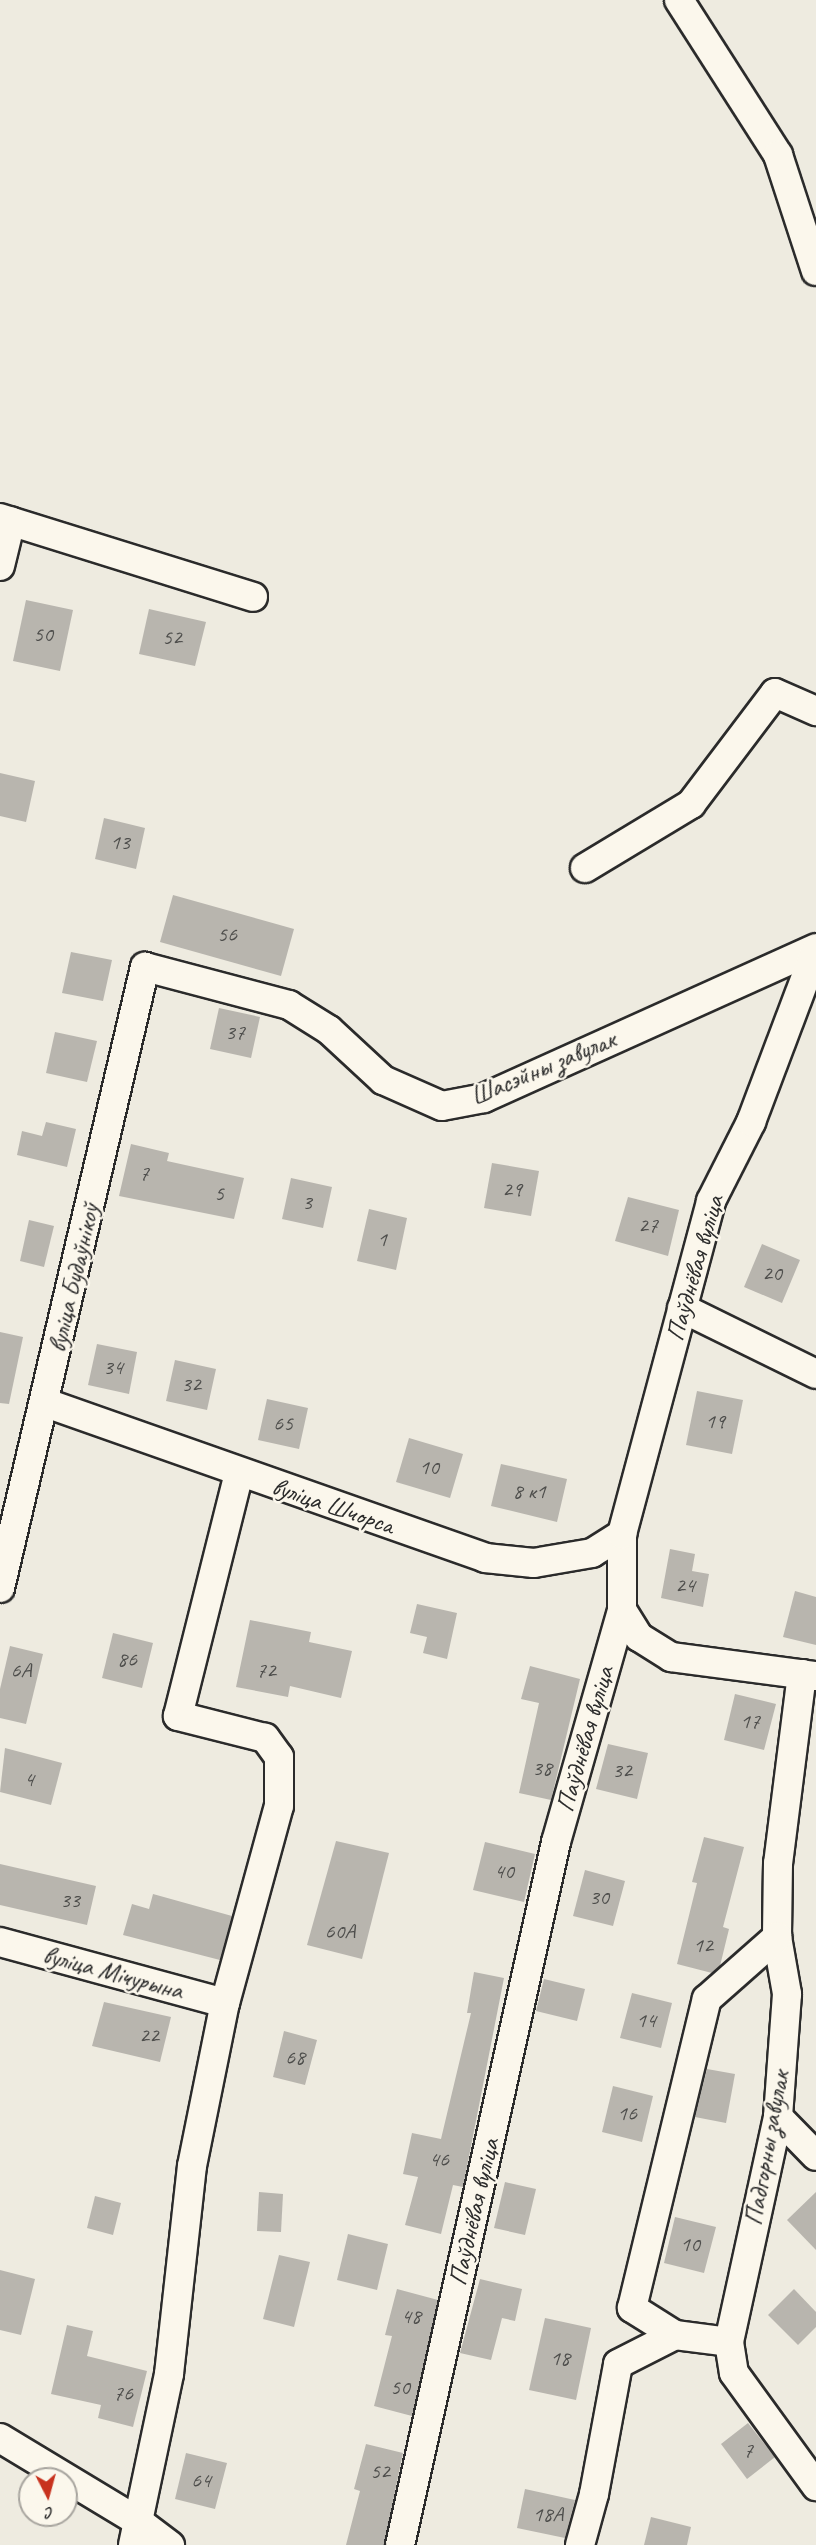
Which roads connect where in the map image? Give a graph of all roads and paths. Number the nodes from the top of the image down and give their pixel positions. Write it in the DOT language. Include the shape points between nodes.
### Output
graph roads {
  1 [pos="679,0"];
  2 [pos="816,209"];
  3 [pos="806,239"];
  4 [pos="816,272"];
  5 [pos="5,520"];
  6 [pos="0,566"];
  7 [pos="253,597"];
  8 [pos="816,711"];
  9 [pos="585,868"];
  10 [pos="816,949"];
  11 [pos="145,967"];
  12 [pos="682,1308"];
  13 [pos="816,1374"];
  14 [pos="46,1403"];
  15 [pos="239,1474"];
  16 [pos="8,1509"];
  17 [pos="622,1534"];
  18 [pos="0,1588"];
  19 [pos="622,1610"];
  20 [pos="809,1675"];
  21 [pos="777,1937"];
  22 [pos="0,1942"];
  23 [pos="225,2003"];
  24 [pos="778,2117"];
  25 [pos="816,2156"];
  26 [pos="675,2335"];
  27 [pos="729,2342"];
  28 [pos="0,2438"];
  29 [pos="816,2486"];
  30 [pos="136,2533"];
  31 [pos="170,2545"];
  32 [pos="400,2545"];
  33 [pos="580,2545"];
  1 -- 3 [label="street" via="778,155"];
  2 -- 3 [label="street"];
  3 -- 4 [label="street"];
  5 -- 6 [label="street"];
  5 -- 7 [label="street"];
  8 -- 9 [label="street" via="775,693 691,804"];
  10 -- 11 [label="street, Шасэйны завулак" via="484,1098 442,1106 383,1080 328,1030 289,1005"];
  10 -- 12 [label="street, Паўднёвая вуліца" via="751,1122 711,1201"];
  11 -- 14 [label="street, вуліца Будаўнікоў"];
  12 -- 13 [label="street"];
  12 -- 17 [label="street, Паўднёвая вуліца"];
  14 -- 15 [label="street, вуліца Шчорса"];
  14 -- 16 [label="street, вуліца Будаўнікоў"];
  15 -- 17 [label="street, вуліца Шчорса" via="485,1558 534,1563 592,1553"];
  15 -- 23 [label="street" via="178,1716 265,1738 279,1757 279,1806"];
  16 -- 18 [label="street, вуліца Будаўнікоў"];
  17 -- 19 [label="street, Паўднёвая вуліца"];
  19 -- 20 [label="street" via="639,1637 671,1657"];
  19 -- 32 [label="street, Паўднёвая вуліца" via="556,1842"];
  20 -- 21 [label="street, Падгорны завулак" via="778,1863"];
  21 -- 24 [label="street, Падгорны завулак" via="787,1994"];
  21 -- 26 [label="street" via="707,1999 632,2308"];
  22 -- 23 [label="street, вуліца Мічурына"];
  23 -- 30 [label="street" via="192,2166 169,2374"];
  24 -- 25 [label="street"];
  24 -- 27 [label="street, Падгорны завулак"];
  26 -- 27 [label="street"];
  26 -- 33 [label="street" via="618,2364 594,2494"];
  27 -- 29 [label="street, Падгорны завулак" via="734,2373"];
  28 -- 30 [label="street"];
  30 -- 31 [label="street"];
}
